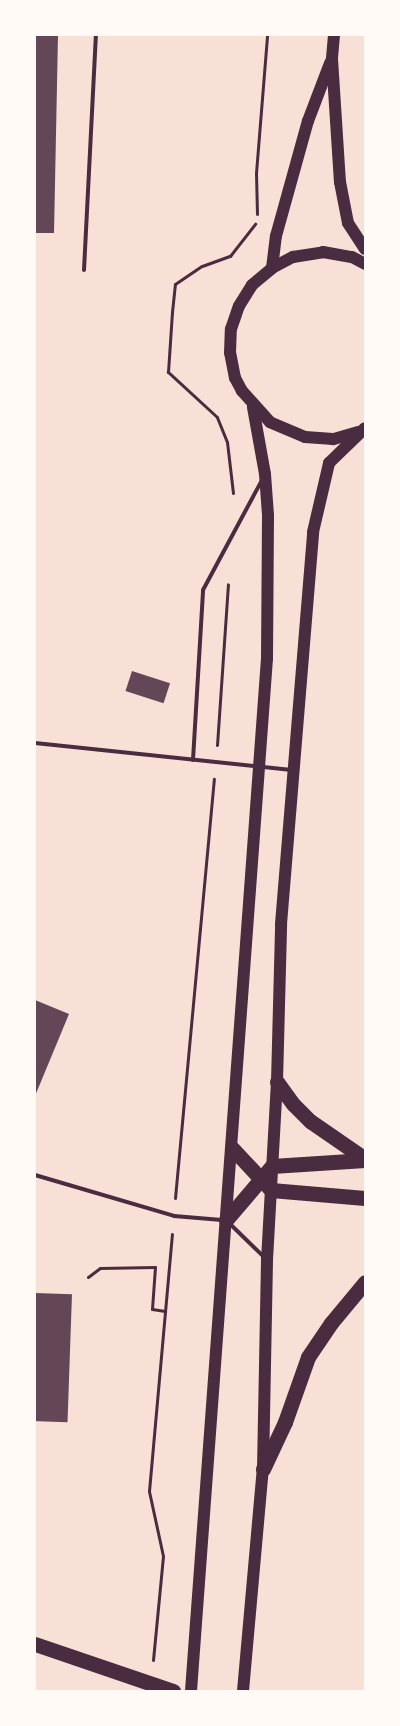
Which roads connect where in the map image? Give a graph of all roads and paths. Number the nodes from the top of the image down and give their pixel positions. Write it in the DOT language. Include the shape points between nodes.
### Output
graph roads {
  1 [pos="96,35"];
  2 [pos="266,35"];
  3 [pos="334,35"];
  4 [pos="332,59"];
  5 [pos="365,250"];
  6 [pos="365,264"];
  7 [pos="272,268"];
  8 [pos="84,270"];
  9 [pos="172,312"];
  10 [pos="253,407"];
  11 [pos="362,430"];
  12 [pos="265,474"];
  13 [pos="35,743"];
  14 [pos="193,760"];
  15 [pos="257,766"];
  16 [pos="294,771"];
  17 [pos="277,1082"];
  18 [pos="232,1148"];
  19 [pos="365,1160"];
  20 [pos="272,1166"];
  21 [pos="35,1175"];
  22 [pos="266,1185"];
  23 [pos="365,1198"];
  24 [pos="226,1220"];
  25 [pos="267,1260"];
  26 [pos="88,1277"];
  27 [pos="365,1282"];
  28 [pos="165,1311"];
  29 [pos="263,1469"];
  30 [pos="35,1644"];
  31 [pos="173,1691"];
  32 [pos="191,1691"];
  33 [pos="243,1691"];
  1 -- 8 [label="lane"];
  2 -- 9 [label="path" via="256,173 258,221 230,256 202,266 175,284"];
  3 -- 4 [label="main road"];
  4 -- 5 [label="main road" via="342,190 348,223"];
  4 -- 7 [label="main road" via="308,122 276,236"];
  6 -- 7 [label="main road" via="352,257 323,252 293,257"];
  7 -- 10 [label="main road" via="252,285 239,306 231,329 230,353 235,378"];
  10 -- 11 [label="main road" via="286,432 305,437 333,439"];
  10 -- 12 [label="main road"];
  11 -- 16 [label="main road" via="328,463 313,532"];
  12 -- 14 [label="lane" via="203,590"];
  12 -- 15 [label="main road" via="270,578"];
  13 -- 14 [label="lane"];
  14 -- 15 [label="lane"];
  15 -- 16 [label="lane"];
  15 -- 18 [label="main road"];
  16 -- 17 [label="main road" via="281,924"];
  17 -- 19 [label="highway" via="310,1121"];
  17 -- 20 [label="main road"];
  18 -- 22 [label="highway"];
  18 -- 24 [label="main road"];
  19 -- 20 [label="highway"];
  20 -- 22 [label="highway"];
  21 -- 24 [label="lane" via="174,1216"];
  22 -- 23 [label="highway"];
  22 -- 24 [label="highway"];
  22 -- 25 [label="main road"];
  24 -- 25 [label="lane"];
  24 -- 32 [label="main road"];
  25 -- 29 [label="main road"];
  26 -- 28 [label="path" via="100,1268 155,1267 152,1309"];
  27 -- 29 [label="highway" via="308,1357"];
  29 -- 33 [label="main road"];
  30 -- 31 [label="highway"];
}
